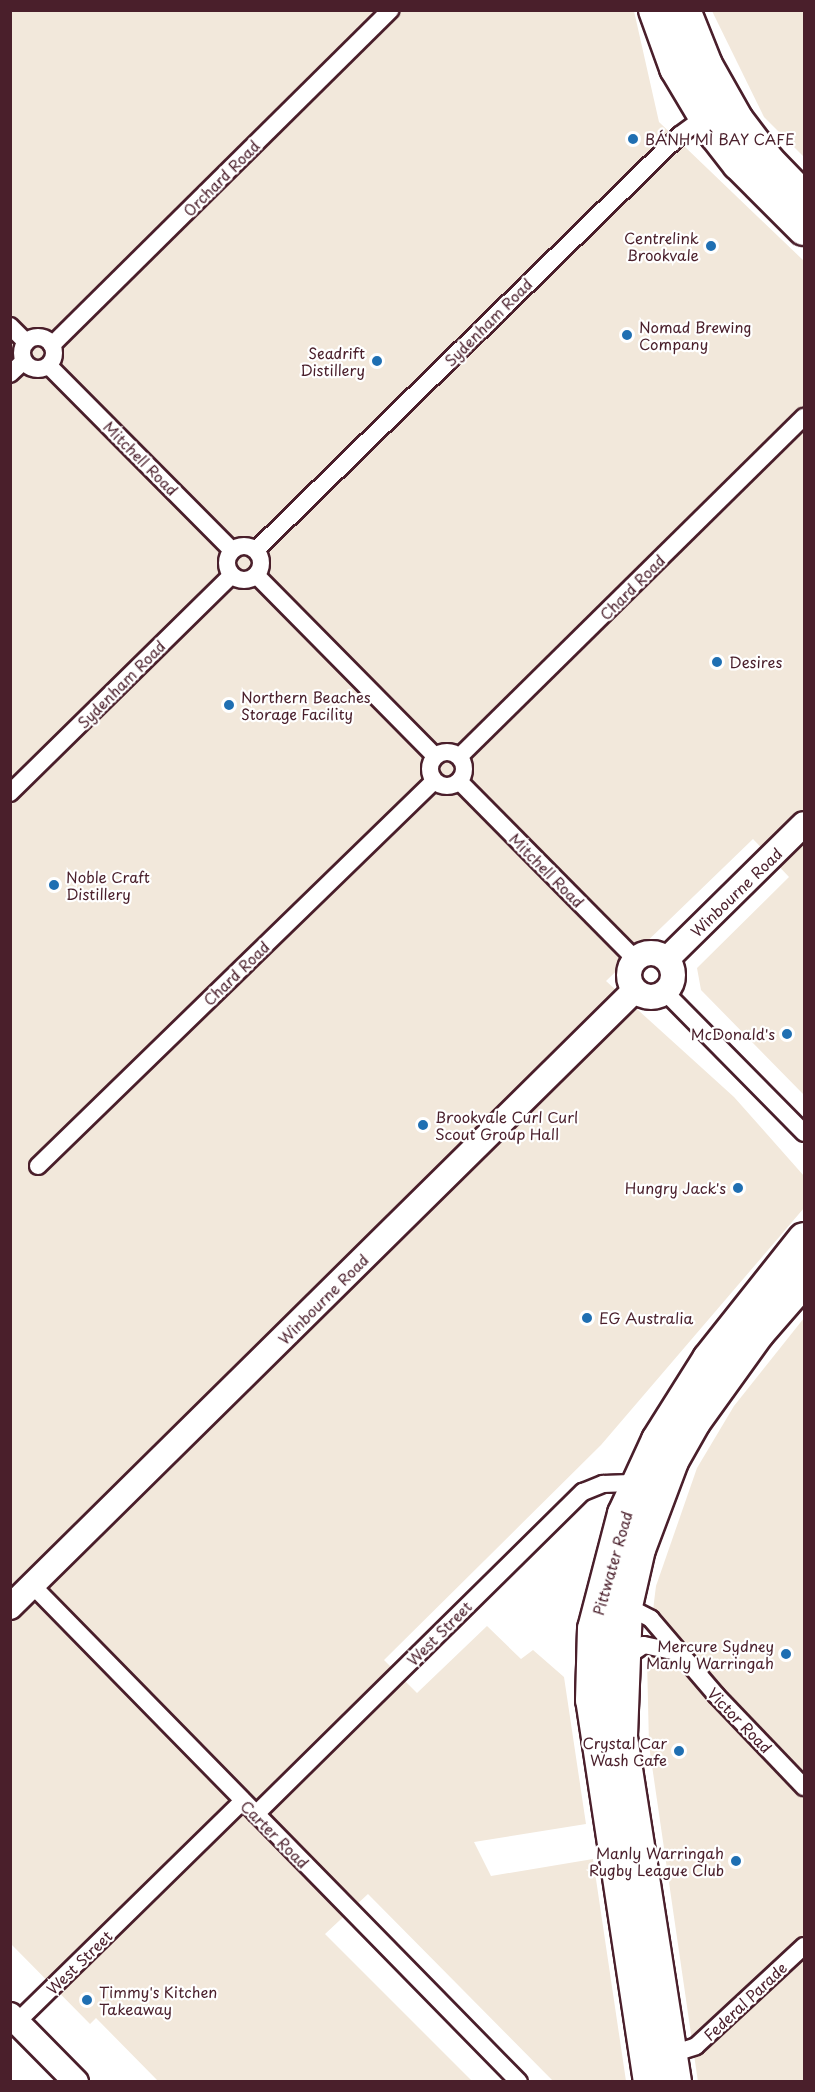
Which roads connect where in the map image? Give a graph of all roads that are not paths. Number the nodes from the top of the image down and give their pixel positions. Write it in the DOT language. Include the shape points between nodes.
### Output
graph roads {
  1 [pos="390,10"];
  2 [pos="655,10"];
  3 [pos="684,10"];
  4 [pos="716,110"];
  5 [pos="804,198"];
  6 [pos="804,228"];
  7 [pos="10,326"];
  8 [pos="26,342"];
  9 [pos="52,345"];
  10 [pos="23,362"];
  11 [pos="49,366"];
  12 [pos="10,374"];
  13 [pos="804,417"];
  14 [pos="232,550"];
  15 [pos="256,550"];
  16 [pos="232,575"];
  17 [pos="256,575"];
  18 [pos="435,756"];
  19 [pos="460,756"];
  20 [pos="434,781"];
  21 [pos="459,781"];
  22 [pos="10,793"];
  23 [pos="804,824"];
  24 [pos="635,959"];
  25 [pos="667,959"];
  26 [pos="634,991"];
  27 [pos="665,992"];
  28 [pos="804,1133"];
  29 [pos="38,1166"];
  30 [pos="804,1239"];
  31 [pos="804,1280"];
  32 [pos="637,1484"];
  33 [pos="33,1586"];
  34 [pos="626,1606"];
  35 [pos="10,1607"];
  36 [pos="594,1629"];
  37 [pos="677,1652"];
  38 [pos="624,1659"];
  39 [pos="804,1787"];
  40 [pos="243,1801"];
  41 [pos="256,1814"];
  42 [pos="804,1946"];
  43 [pos="14,2019"];
  44 [pos="661,2068"];
  45 [pos="76,2082"];
  46 [pos="519,2082"];
  1 -- 9 [label="street, Orchard Road"];
  2 -- 4 [label="highway" via="676,68"];
  3 -- 4 [label="highway"];
  4 -- 5 [label="highway"];
  4 -- 6 [label="highway" via="739,165"];
  4 -- 15 [label="street, Sydenham Road" via="680,135"];
  7 -- 8 [label="street"];
  8 -- 9 [label="street" via="39,337"];
  8 -- 10 [label="street" via="21,351"];
  9 -- 11 [label="street" via="54,356"];
  10 -- 11 [label="street" via="35,370"];
  10 -- 12 [label="street"];
  11 -- 14 [label="street, Mitchell Road"];
  13 -- 19 [label="street, Chard Road"];
  14 -- 15 [label="street" via="244,545"];
  14 -- 16 [label="street" via="227,563"];
  15 -- 17 [label="street" via="261,562"];
  16 -- 17 [label="street" via="242,580"];
  16 -- 22 [label="street, Sydenham Road"];
  17 -- 18 [label="street"];
  18 -- 19 [label="street" via="448,751"];
  18 -- 20 [label="street" via="430,769"];
  19 -- 21 [label="street" via="465,768"];
  20 -- 21 [label="street" via="446,786"];
  20 -- 29 [label="street, Chard Road"];
  21 -- 24 [label="street, Mitchell Road"];
  23 -- 25 [label="main road, Winbourne Road"];
  24 -- 25 [label="main road" via="647,953"];
  24 -- 26 [label="main road" via="628,978"];
  25 -- 27 [label="main road" via="673,980"];
  26 -- 27 [label="main road" via="649,998"];
  26 -- 33 [label="main road, Winbourne Road"];
  27 -- 28 [label="street"];
  30 -- 32 [label="highway, Pittwater Road" via="683,1395"];
  31 -- 34 [label="highway, Pittwater Road" via="758,1333 694,1422 672,1461 639,1549"];
  32 -- 36 [label="highway, Pittwater Road" via="614,1544"];
  32 -- 41 [label="street, West Street" via="603,1484 583,1492"];
  33 -- 35 [label="main road, Winbourne Road"];
  33 -- 40 [label="street, Carter Road"];
  34 -- 36 [label="highway"];
  34 -- 37 [label="street, Victor Road" via="651,1619"];
  34 -- 38 [label="highway, Pittwater Road"];
  36 -- 44 [label="highway, Pittwater Road" via="592,1700"];
  37 -- 38 [label="street" via="644,1645"];
  37 -- 39 [label="street, Victor Road"];
  38 -- 44 [label="highway, Pittwater Road" via="621,1736 643,1893"];
  40 -- 41 [label="street, Carter Road"];
  40 -- 43 [label="street, West Street"];
  41 -- 46 [label="street, Carter Road"];
  42 -- 44 [label="street, Federal Parade" via="696,2046"];
  43 -- 45 [label="main road"];
}
